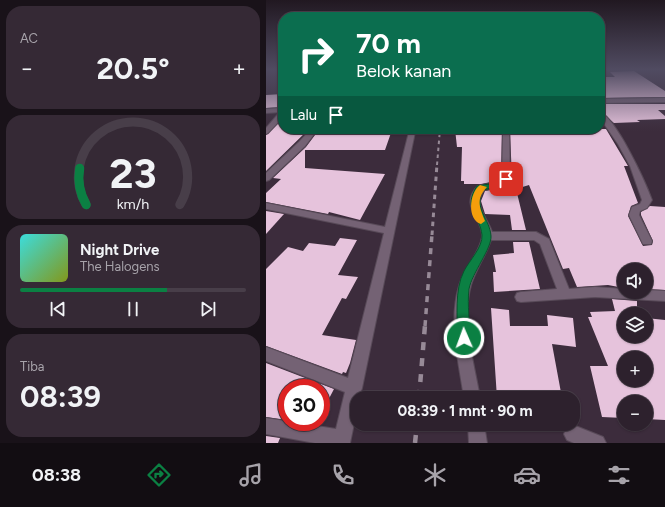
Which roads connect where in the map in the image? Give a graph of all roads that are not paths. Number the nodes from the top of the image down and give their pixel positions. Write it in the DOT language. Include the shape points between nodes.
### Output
graph roads {
  1 [pos="665,100"];
  2 [pos="605,101"];
  3 [pos="278,110"];
  4 [pos="266,111"];
  5 [pos="278,119"];
  6 [pos="605,121"];
  7 [pos="266,132"];
  8 [pos="311,134"];
  9 [pos="412,134"];
  10 [pos="506,134"];
  11 [pos="266,178"];
  12 [pos="266,206"];
  13 [pos="390,231"];
  14 [pos="487,236"];
  15 [pos="647,241"];
  16 [pos="565,294"];
  17 [pos="665,296"];
  18 [pos="521,297"];
  19 [pos="266,354"];
  20 [pos="354,388"];
  21 [pos="471,391"];
  22 [pos="266,426"];
  23 [pos="477,431"];
  24 [pos="573,434"];
  25 [pos="342,441"];
  26 [pos="478,443"];
  27 [pos="597,443"];
  1 -- 2 [label="street"];
  3 -- 4 [label="street"];
  5 -- 7 [label="street"];
  6 -- 15 [label="street" via="640,177 647,200 644,206 635,209 634,215"];
  8 -- 11 [label="street"];
  9 -- 13 [label="street"];
  10 -- 14 [label="street" via="504,184 480,188 476,195 476,208"];
  12 -- 13 [label="street"];
  13 -- 20 [label="street"];
  14 -- 16 [label="street" via="536,236 545,242"];
  14 -- 21 [label="street" via="469,272 464,290 464,338"];
  16 -- 17 [label="street" via="595,292"];
  16 -- 18 [label="street"];
  19 -- 20 [label="street"];
  20 -- 25 [label="street"];
  22 -- 25 [label="street"];
  23 -- 26 [label="street"];
  24 -- 27 [label="street"];
}
